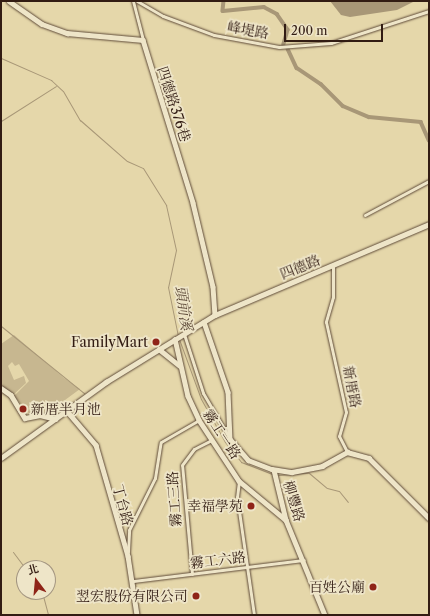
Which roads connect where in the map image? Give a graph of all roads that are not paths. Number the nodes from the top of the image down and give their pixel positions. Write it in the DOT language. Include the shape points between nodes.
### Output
graph roads {
  1 [pos="9,1"];
  2 [pos="133,1"];
  3 [pos="137,1"];
  4 [pos="429,11"];
  5 [pos="143,40"];
  6 [pos="429,181"];
  7 [pos="365,215"];
  8 [pos="429,224"];
  9 [pos="333,265"];
  10 [pos="215,315"];
  11 [pos="204,322"];
  12 [pos="183,335"];
  13 [pos="175,339"];
  14 [pos="159,349"];
  15 [pos="180,366"];
  16 [pos="1,388"];
  17 [pos="66,411"];
  18 [pos="56,419"];
  19 [pos="199,420"];
  20 [pos="213,439"];
  21 [pos="230,439"];
  22 [pos="347,452"];
  23 [pos="1,458"];
  24 [pos="274,470"];
  25 [pos="240,481"];
  26 [pos="429,518"];
  27 [pos="286,520"];
  28 [pos="128,556"];
  29 [pos="305,560"];
  30 [pos="247,568"];
  31 [pos="192,574"];
  32 [pos="133,581"];
  33 [pos="137,615"];
  34 [pos="254,615"];
  35 [pos="325,615"];
  1 -- 5 [label="street" via="42,24 67,33"];
  2 -- 5 [label="street"];
  3 -- 4 [label="street, 峰堤路" via="163,16 214,35 279,47 331,43"];
  5 -- 10 [label="street, 四德路376巷" via="193,203 213,287"];
  6 -- 7 [label="street"];
  8 -- 9 [label="street, 四德路"];
  9 -- 10 [label="street, 四德路"];
  9 -- 22 [label="street, 新厝路" via="333,297 326,322 346,412 339,436"];
  10 -- 11 [label="street, 四德路"];
  11 -- 12 [label="street, 四德路"];
  11 -- 21 [label="street" via="228,392"];
  12 -- 13 [label="street, 四德路"];
  12 -- 21 [label="street" via="203,393"];
  13 -- 14 [label="street"];
  13 -- 15 [label="street, 霧工一路"];
  14 -- 15 [label="street" via="165,350"];
  14 -- 17 [label="street"];
  15 -- 19 [label="street, 霧工一路"];
  16 -- 18 [label="street" via="10,395 25,418 40,415"];
  17 -- 18 [label="street"];
  17 -- 28 [label="street, 丁台路" via="96,445"];
  18 -- 23 [label="street"];
  19 -- 20 [label="street, 霧工一路"];
  19 -- 28 [label="street" via="161,442 155,478 129,530"];
  20 -- 25 [label="street, 霧工一路"];
  20 -- 31 [label="street, 霧工三路" via="194,449 182,465"];
  21 -- 24 [label="street, 柳豐路" via="248,460"];
  22 -- 24 [label="street" via="322,466 299,471"];
  22 -- 26 [label="street" via="372,460"];
  24 -- 27 [label="street, 柳豐路"];
  25 -- 27 [label="street, 霧工一路"];
  25 -- 30 [label="street" via="237,497"];
  27 -- 29 [label="street, 柳豐路"];
  28 -- 32 [label="street, 丁台路"];
  29 -- 30 [label="street, 霧工六路"];
  29 -- 35 [label="street, 柳豐路"];
  30 -- 31 [label="street, 霧工六路"];
  30 -- 34 [label="street"];
  31 -- 32 [label="street, 霧工六路"];
  32 -- 33 [label="street, 丁台路"];
}
